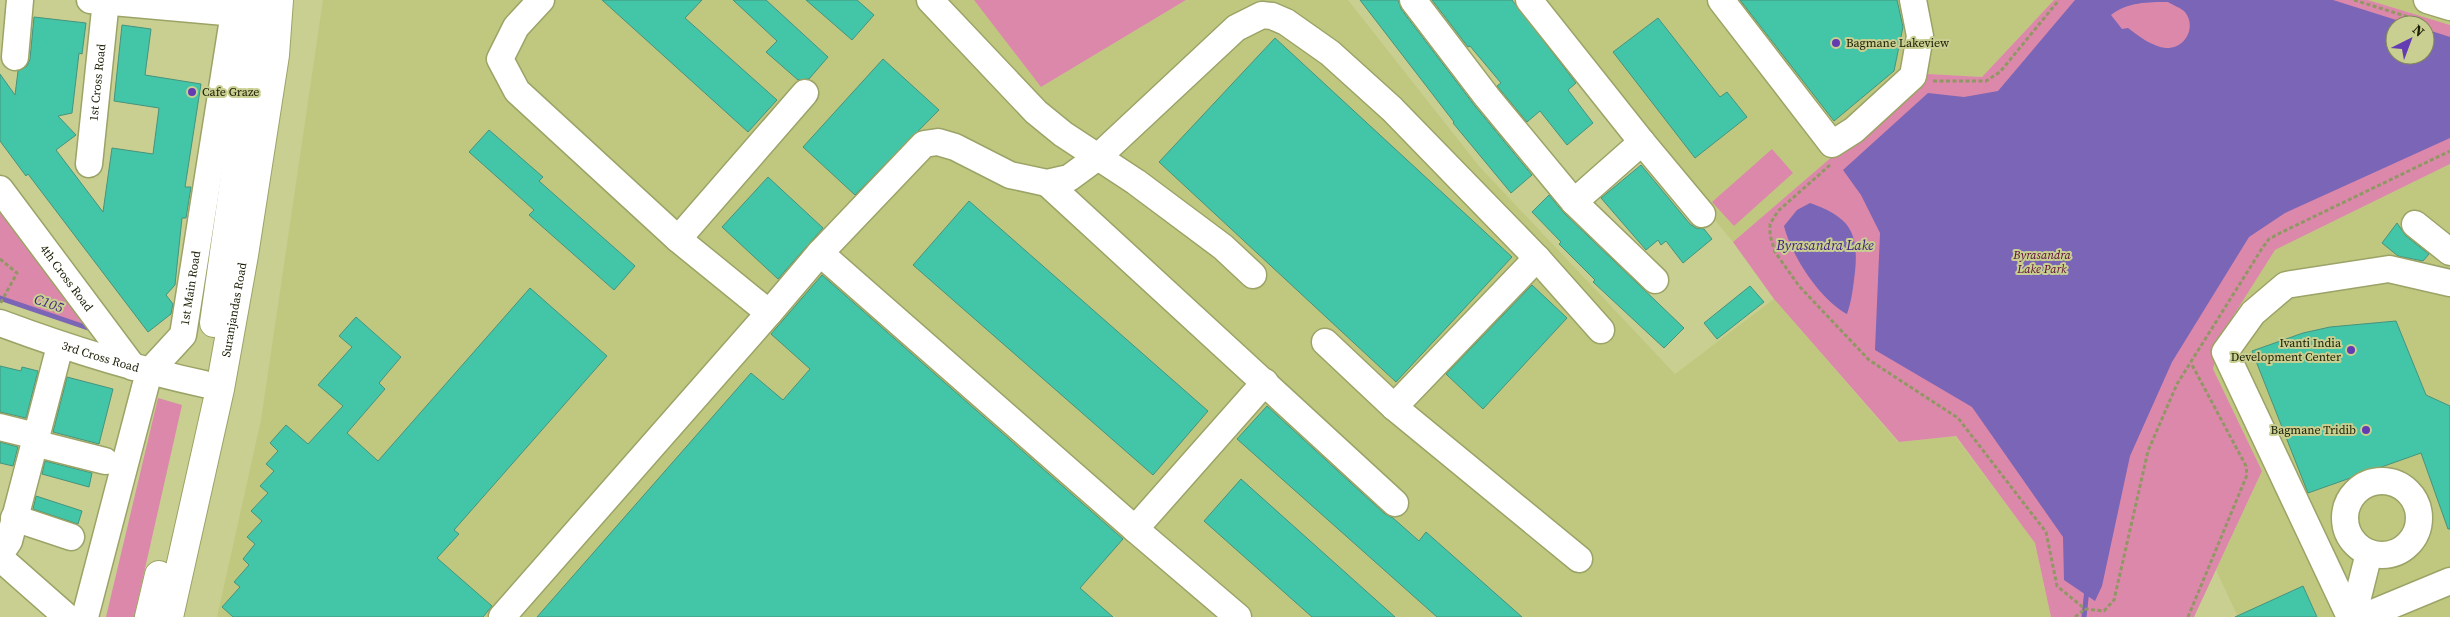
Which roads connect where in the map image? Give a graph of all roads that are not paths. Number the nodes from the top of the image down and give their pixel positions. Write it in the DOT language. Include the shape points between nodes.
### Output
graph roads {
  1 [pos="20,0"];
  2 [pos="279,0"];
  3 [pos="541,0"];
  4 [pos="930,0"];
  5 [pos="1413,0"];
  6 [pos="1530,0"];
  7 [pos="1720,0"];
  8 [pos="1913,0"];
  9 [pos="100,1"];
  10 [pos="243,4"];
  11 [pos="2450,7"];
  12 [pos="2425,11"];
  13 [pos="14,57"];
  14 [pos="805,93"];
  15 [pos="1642,142"];
  16 [pos="1099,156"];
  17 [pos="89,164"];
  18 [pos="1047,183"];
  19 [pos="0,189"];
  20 [pos="1574,202"];
  21 [pos="1702,214"];
  22 [pos="2415,224"];
  23 [pos="678,239"];
  24 [pos="2450,252"];
  25 [pos="820,253"];
  26 [pos="1537,258"];
  27 [pos="1253,275"];
  28 [pos="1655,280"];
  29 [pos="2450,283"];
  30 [pos="769,313"];
  31 [pos="0,323"];
  32 [pos="1601,330"];
  33 [pos="1325,342"];
  34 [pos="60,346"];
  35 [pos="141,370"];
  36 [pos="1265,382"];
  37 [pos="204,384"];
  38 [pos="1394,407"];
  39 [pos="0,427"];
  40 [pos="35,439"];
  41 [pos="105,461"];
  42 [pos="1395,503"];
  43 [pos="14,518"];
  44 [pos="1135,529"];
  45 [pos="71,536"];
  46 [pos="2369,553"];
  47 [pos="0,554"];
  48 [pos="0,558"];
  49 [pos="1579,559"];
  50 [pos="2450,581"];
  51 [pos="67,617"];
  52 [pos="85,617"];
  53 [pos="150,617"];
  54 [pos="169,617"];
  55 [pos="502,617"];
  56 [pos="1238,617"];
  57 [pos="2352,617"];
  58 [pos="2363,617"];
  1 -- 13 [label="street"];
  2 -- 54 [label="main road, Suranjandas Road" via="275,54 244,255 220,389"];
  3 -- 23 [label="street" via="516,27 500,59 517,92"];
  4 -- 16 [label="street" via="1036,112 1063,134"];
  5 -- 20 [label="street" via="1487,97"];
  6 -- 15 [label="street"];
  7 -- 8 [label="street" via="1832,144 1854,130 1914,76 1920,36"];
  9 -- 10 [label="street"];
  9 -- 17 [label="street, 1st Cross Road"];
  10 -- 35 [label="street, 1st Main Road" via="182,335"];
  10 -- 37 [label="main road, Suranjandas Road" via="253,50"];
  11 -- 12 [label="street"];
  14 -- 23 [label="street"];
  15 -- 20 [label="street"];
  15 -- 21 [label="street"];
  16 -- 18 [label="street" via="1069,178"];
  16 -- 26 [label="street" via="1236,28 1262,15 1272,16 1330,53 1392,109"];
  16 -- 27 [label="street" via="1223,247"];
  18 -- 25 [label="street" via="1010,175 955,147 938,142 924,144"];
  18 -- 36 [label="street"];
  19 -- 35 [label="street, 4th Cross Road"];
  20 -- 28 [label="street"];
  22 -- 24 [label="street"];
  23 -- 30 [label="street"];
  25 -- 30 [label="street"];
  25 -- 44 [label="street"];
  26 -- 32 [label="street"];
  26 -- 38 [label="street"];
  29 -- 57 [label="street" via="2389,268 2286,285 2253,313 2225,352"];
  30 -- 55 [label="street"];
  31 -- 34 [label="street, 3rd Cross Road"];
  33 -- 38 [label="street"];
  34 -- 35 [label="street, 3rd Cross Road"];
  34 -- 40 [label="street"];
  35 -- 37 [label="street, 3rd Cross Road"];
  35 -- 52 [label="street, 1st Main Road"];
  36 -- 42 [label="street"];
  36 -- 44 [label="street"];
  37 -- 53 [label="main road, Suranjandas Road"];
  38 -- 49 [label="street"];
  39 -- 40 [label="street"];
  40 -- 41 [label="street"];
  40 -- 43 [label="street"];
  43 -- 45 [label="street"];
  43 -- 47 [label="street" via="8,542"];
  44 -- 56 [label="street"];
  46 -- 57 [label="street"];
  48 -- 51 [label="street"];
  50 -- 58 [label="street"];
}
